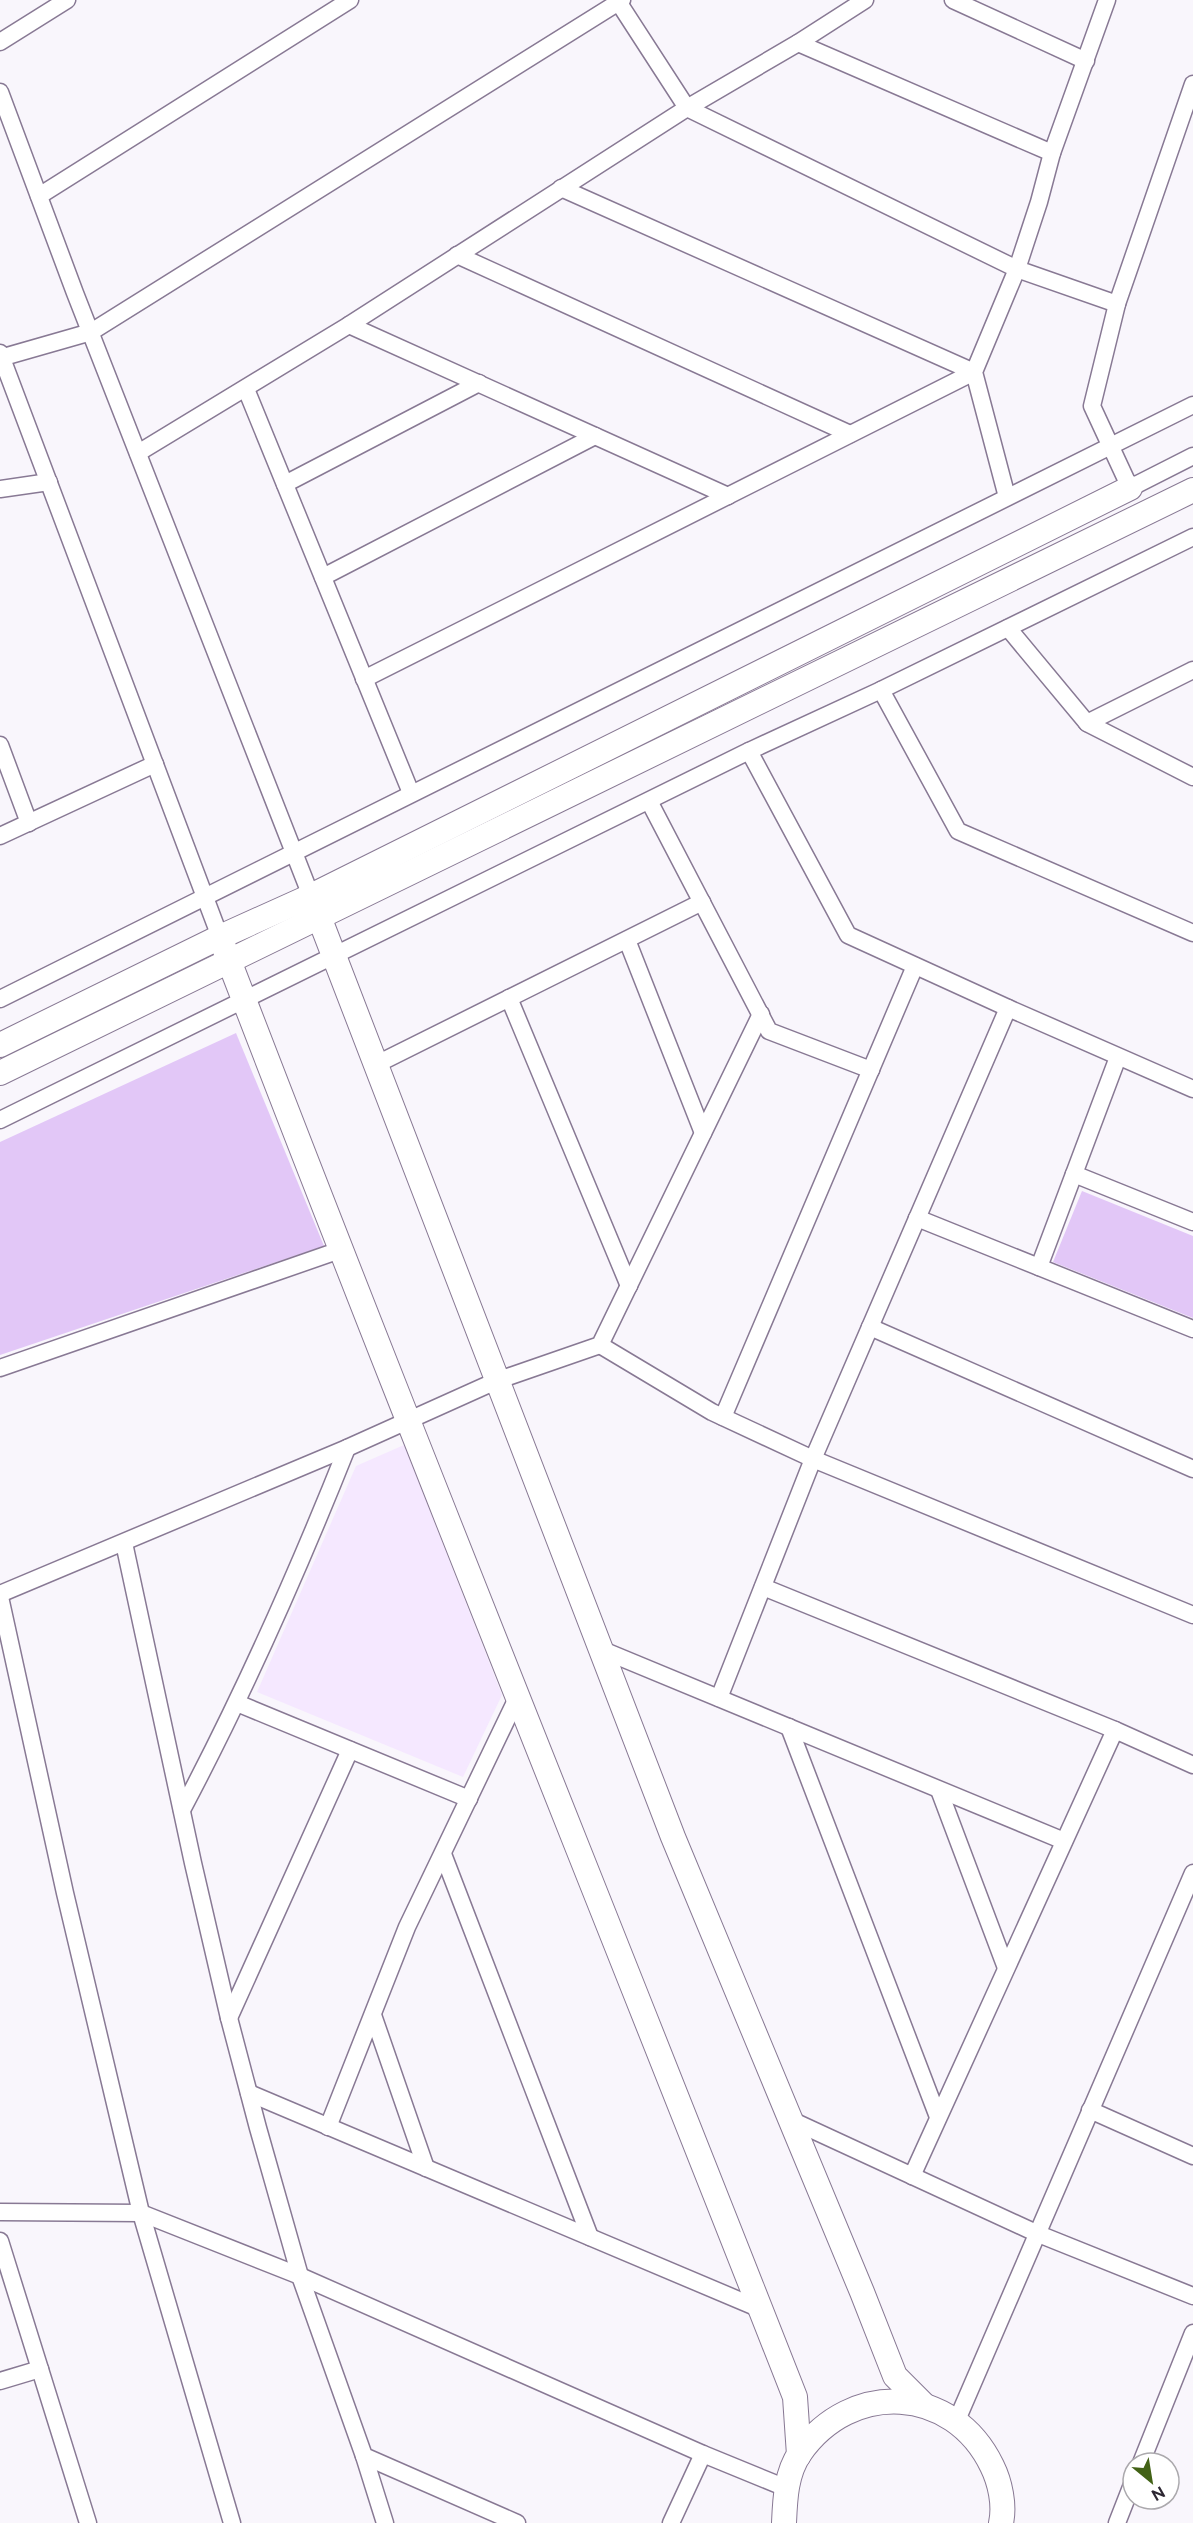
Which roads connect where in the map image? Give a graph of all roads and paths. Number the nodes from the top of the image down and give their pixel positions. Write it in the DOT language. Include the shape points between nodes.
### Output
graph roads {
  1 [pos="67,0"];
  2 [pos="350,0"];
  3 [pos="865,0"];
  4 [pos="953,0"];
  5 [pos="1107,0"];
  6 [pos="619,1"];
  7 [pos="0,42"];
  8 [pos="798,43"];
  9 [pos="1086,62"];
  10 [pos="1193,84"];
  11 [pos="0,92"];
  12 [pos="687,108"];
  13 [pos="1052,153"];
  14 [pos="561,188"];
  15 [pos="39,196"];
  16 [pos="457,255"];
  17 [pos="1017,269"];
  18 [pos="1117,304"];
  19 [pos="349,325"];
  20 [pos="91,332"];
  21 [pos="1,357"];
  22 [pos="974,372"];
  23 [pos="479,384"];
  24 [pos="246,389"];
  25 [pos="1193,405"];
  26 [pos="850,434"];
  27 [pos="595,436"];
  28 [pos="1110,446"];
  29 [pos="138,453"];
  30 [pos="1193,456"];
  31 [pos="49,482"];
  32 [pos="285,484"];
  33 [pos="1130,488"];
  34 [pos="0,489"];
  35 [pos="1193,490"];
  36 [pos="728,496"];
  37 [pos="1007,497"];
  38 [pos="1193,537"];
  39 [pos="322,577"];
  40 [pos="1008,628"];
  41 [pos="1193,670"];
  42 [pos="364,679"];
  43 [pos="880,690"];
  44 [pos="1087,723"];
  45 [pos="0,745"];
  46 [pos="749,751"];
  47 [pos="155,764"];
  48 [pos="1193,777"];
  49 [pos="411,793"];
  50 [pos="649,801"];
  51 [pos="29,823"];
  52 [pos="0,836"];
  53 [pos="293,852"];
  54 [pos="311,896"];
  55 [pos="205,899"];
  56 [pos="702,902"];
  57 [pos="320,919"];
  58 [pos="1193,933"];
  59 [pos="220,937"];
  60 [pos="627,940"];
  61 [pos="334,957"];
  62 [pos="230,961"];
  63 [pos="915,966"];
  64 [pos="509,998"];
  65 [pos="0,999"];
  66 [pos="244,1000"];
  67 [pos="1008,1008"];
  68 [pos="761,1014"];
  69 [pos="0,1045"];
  70 [pos="1118,1057"];
  71 [pos="375,1065"];
  72 [pos="871,1070"];
  73 [pos="0,1073"];
  74 [pos="1193,1089"];
  75 [pos="0,1120"];
  76 [pos="703,1133"];
  77 [pos="1074,1174"];
  78 [pos="917,1218"];
  79 [pos="1193,1222"];
  80 [pos="340,1251"];
  81 [pos="1039,1267"];
  82 [pos="629,1286"];
  83 [pos="870,1327"];
  84 [pos="1193,1329"];
  85 [pos="600,1345"];
  86 [pos="0,1368"];
  87 [pos="496,1381"];
  88 [pos="723,1417"];
  89 [pos="407,1421"];
  90 [pos="347,1448"];
  91 [pos="813,1459"];
  92 [pos="1193,1469"];
  93 [pos="123,1543"];
  94 [pos="763,1587"];
  95 [pos="0,1596"];
  96 [pos="1193,1615"];
  97 [pos="600,1649"];
  98 [pos="518,1696"];
  99 [pos="719,1698"];
  100 [pos="237,1703"];
  101 [pos="789,1727"];
  102 [pos="1115,1730"];
  103 [pos="350,1750"];
  104 [pos="1193,1765"];
  105 [pos="939,1790"];
  106 [pos="469,1798"];
  107 [pos="182,1810"];
  108 [pos="1064,1840"];
  109 [pos="442,1854"];
  110 [pos="1193,1873"];
  111 [pos="1006,1968"];
  112 [pos="373,2015"];
  113 [pos="229,2018"];
  114 [pos="249,2094"];
  115 [pos="1090,2110"];
  116 [pos="938,2117"];
  117 [pos="791,2120"];
  118 [pos="328,2127"];
  119 [pos="1193,2157"];
  120 [pos="426,2168"];
  121 [pos="912,2176"];
  122 [pos="0,2212"];
  123 [pos="141,2213"];
  124 [pos="1036,2233"];
  125 [pos="590,2237"];
  126 [pos="0,2241"];
  127 [pos="300,2276"];
  128 [pos="1193,2296"];
  129 [pos="760,2309"];
  130 [pos="1193,2332"];
  131 [pos="40,2369"];
  132 [pos="0,2381"];
  133 [pos="924,2405"];
  134 [pos="957,2420"];
  135 [pos="1146,2451"];
  136 [pos="703,2454"];
  137 [pos="799,2455"];
  138 [pos="364,2456"];
  139 [pos="786,2488"];
  140 [pos="88,2523"];
  141 [pos="232,2523"];
  142 [pos="385,2523"];
  143 [pos="517,2523"];
  144 [pos="670,2523"];
  145 [pos="784,2523"];
  146 [pos="1001,2523"];
  1 -- 7 [label="street"];
  2 -- 15 [label="street"];
  3 -- 8 [label="street"];
  4 -- 9 [label="street"];
  5 -- 9 [label="street"];
  6 -- 12 [label="street"];
  6 -- 20 [label="street"];
  8 -- 12 [label="street"];
  8 -- 13 [label="street"];
  9 -- 13 [label="street"];
  10 -- 18 [label="street"];
  11 -- 15 [label="street"];
  12 -- 14 [label="street"];
  12 -- 17 [label="street"];
  13 -- 17 [label="street"];
  14 -- 16 [label="street"];
  14 -- 22 [label="street"];
  15 -- 20 [label="street"];
  16 -- 19 [label="street"];
  16 -- 26 [label="street"];
  17 -- 18 [label="street"];
  17 -- 22 [label="street"];
  18 -- 28 [label="street" via="1092,406"];
  19 -- 23 [label="street"];
  19 -- 24 [label="street"];
  20 -- 21 [label="street"];
  20 -- 29 [label="street"];
  21 -- 31 [label="street"];
  22 -- 26 [label="street"];
  22 -- 37 [label="street"];
  23 -- 27 [label="street"];
  23 -- 32 [label="street"];
  24 -- 29 [label="street"];
  24 -- 32 [label="street"];
  25 -- 28 [label="street"];
  26 -- 36 [label="street"];
  27 -- 36 [label="street"];
  27 -- 39 [label="street"];
  28 -- 33 [label="street"];
  28 -- 37 [label="street"];
  29 -- 53 [label="street"];
  30 -- 33 [label="street"];
  31 -- 34 [label="street"];
  31 -- 47 [label="street"];
  32 -- 39 [label="street"];
  33 -- 54 [label="street"];
  35 -- 57 [label="street"];
  36 -- 42 [label="street"];
  37 -- 49 [label="street"];
  38 -- 40 [label="street"];
  39 -- 42 [label="street"];
  40 -- 43 [label="street"];
  40 -- 44 [label="street"];
  41 -- 44 [label="street"];
  42 -- 49 [label="street"];
  43 -- 46 [label="street"];
  43 -- 58 [label="street" via="958,831"];
  44 -- 48 [label="street"];
  45 -- 51 [label="street"];
  46 -- 50 [label="street"];
  46 -- 63 [label="street" via="848,935"];
  47 -- 51 [label="street"];
  47 -- 55 [label="street"];
  49 -- 53 [label="street"];
  50 -- 56 [label="street"];
  50 -- 61 [label="street"];
  51 -- 52 [label="street"];
  53 -- 54 [label="street"];
  53 -- 55 [label="street"];
  54 -- 57 [label="street"];
  54 -- 59 [label="street"];
  55 -- 59 [label="street"];
  55 -- 65 [label="street"];
  56 -- 60 [label="street"];
  56 -- 68 [label="street"];
  57 -- 61 [label="street"];
  57 -- 62 [label="street"];
  59 -- 62 [label="street"];
  59 -- 69 [label="street"];
  60 -- 64 [label="street"];
  60 -- 76 [label="street"];
  61 -- 66 [label="street"];
  61 -- 71 [label="street"];
  62 -- 66 [label="street"];
  62 -- 73 [label="street"];
  63 -- 67 [label="street"];
  63 -- 72 [label="street"];
  64 -- 71 [label="street"];
  64 -- 82 [label="street"];
  66 -- 75 [label="street"];
  66 -- 80 [label="street"];
  67 -- 70 [label="street"];
  67 -- 78 [label="street"];
  68 -- 72 [label="street" via="769,1031"];
  68 -- 76 [label="street"];
  70 -- 74 [label="street"];
  70 -- 77 [label="street"];
  71 -- 87 [label="street"];
  72 -- 88 [label="street"];
  76 -- 82 [label="street"];
  77 -- 79 [label="street"];
  77 -- 81 [label="street"];
  78 -- 81 [label="street"];
  78 -- 83 [label="street"];
  80 -- 86 [label="street"];
  80 -- 89 [label="street"];
  81 -- 84 [label="street"];
  82 -- 85 [label="street"];
  83 -- 91 [label="street"];
  83 -- 92 [label="street"];
  85 -- 87 [label="street"];
  85 -- 88 [label="street"];
  87 -- 89 [label="street"];
  87 -- 97 [label="street"];
  88 -- 91 [label="street"];
  89 -- 90 [label="street"];
  89 -- 98 [label="street"];
  90 -- 93 [label="street"];
  90 -- 100 [label="street"];
  91 -- 94 [label="street"];
  91 -- 96 [label="street"];
  93 -- 95 [label="street"];
  93 -- 107 [label="street"];
  94 -- 99 [label="street"];
  94 -- 102 [label="street"];
  95 -- 123 [label="street"];
  97 -- 99 [label="street"];
  97 -- 117 [label="street" via="673,1837"];
  98 -- 106 [label="street"];
  98 -- 129 [label="street"];
  99 -- 101 [label="street"];
  100 -- 103 [label="street"];
  100 -- 107 [label="street"];
  101 -- 105 [label="street"];
  101 -- 116 [label="street"];
  102 -- 104 [label="street"];
  102 -- 108 [label="street"];
  103 -- 106 [label="street"];
  103 -- 113 [label="street"];
  105 -- 108 [label="street"];
  105 -- 111 [label="street"];
  106 -- 109 [label="street"];
  107 -- 113 [label="street"];
  108 -- 111 [label="street"];
  109 -- 112 [label="street" via="407,1927"];
  109 -- 125 [label="street"];
  110 -- 115 [label="street"];
  111 -- 116 [label="street"];
  112 -- 118 [label="street"];
  112 -- 120 [label="street"];
  113 -- 114 [label="street"];
  114 -- 118 [label="street"];
  114 -- 127 [label="street"];
  115 -- 119 [label="street"];
  115 -- 124 [label="street"];
  116 -- 121 [label="street"];
  117 -- 121 [label="street"];
  117 -- 133 [label="street" via="895,2376"];
  118 -- 120 [label="street"];
  120 -- 125 [label="street"];
  121 -- 124 [label="street"];
  122 -- 123 [label="street"];
  123 -- 127 [label="street"];
  123 -- 141 [label="street"];
  124 -- 128 [label="street"];
  124 -- 134 [label="street"];
  125 -- 129 [label="street"];
  126 -- 131 [label="street"];
  127 -- 136 [label="street"];
  127 -- 138 [label="street"];
  129 -- 137 [label="street" via="795,2397"];
  130 -- 135 [label="street"];
  131 -- 132 [label="street"];
  131 -- 140 [label="street"];
  133 -- 134 [label="street"];
  133 -- 137 [label="street" via="888,2400 853,2408 822,2427"];
  134 -- 146 [label="street" via="982,2446 998,2479"];
  136 -- 139 [label="street"];
  136 -- 144 [label="street"];
  137 -- 139 [label="street"];
  138 -- 142 [label="street"];
  138 -- 143 [label="street"];
  139 -- 145 [label="street"];
}
